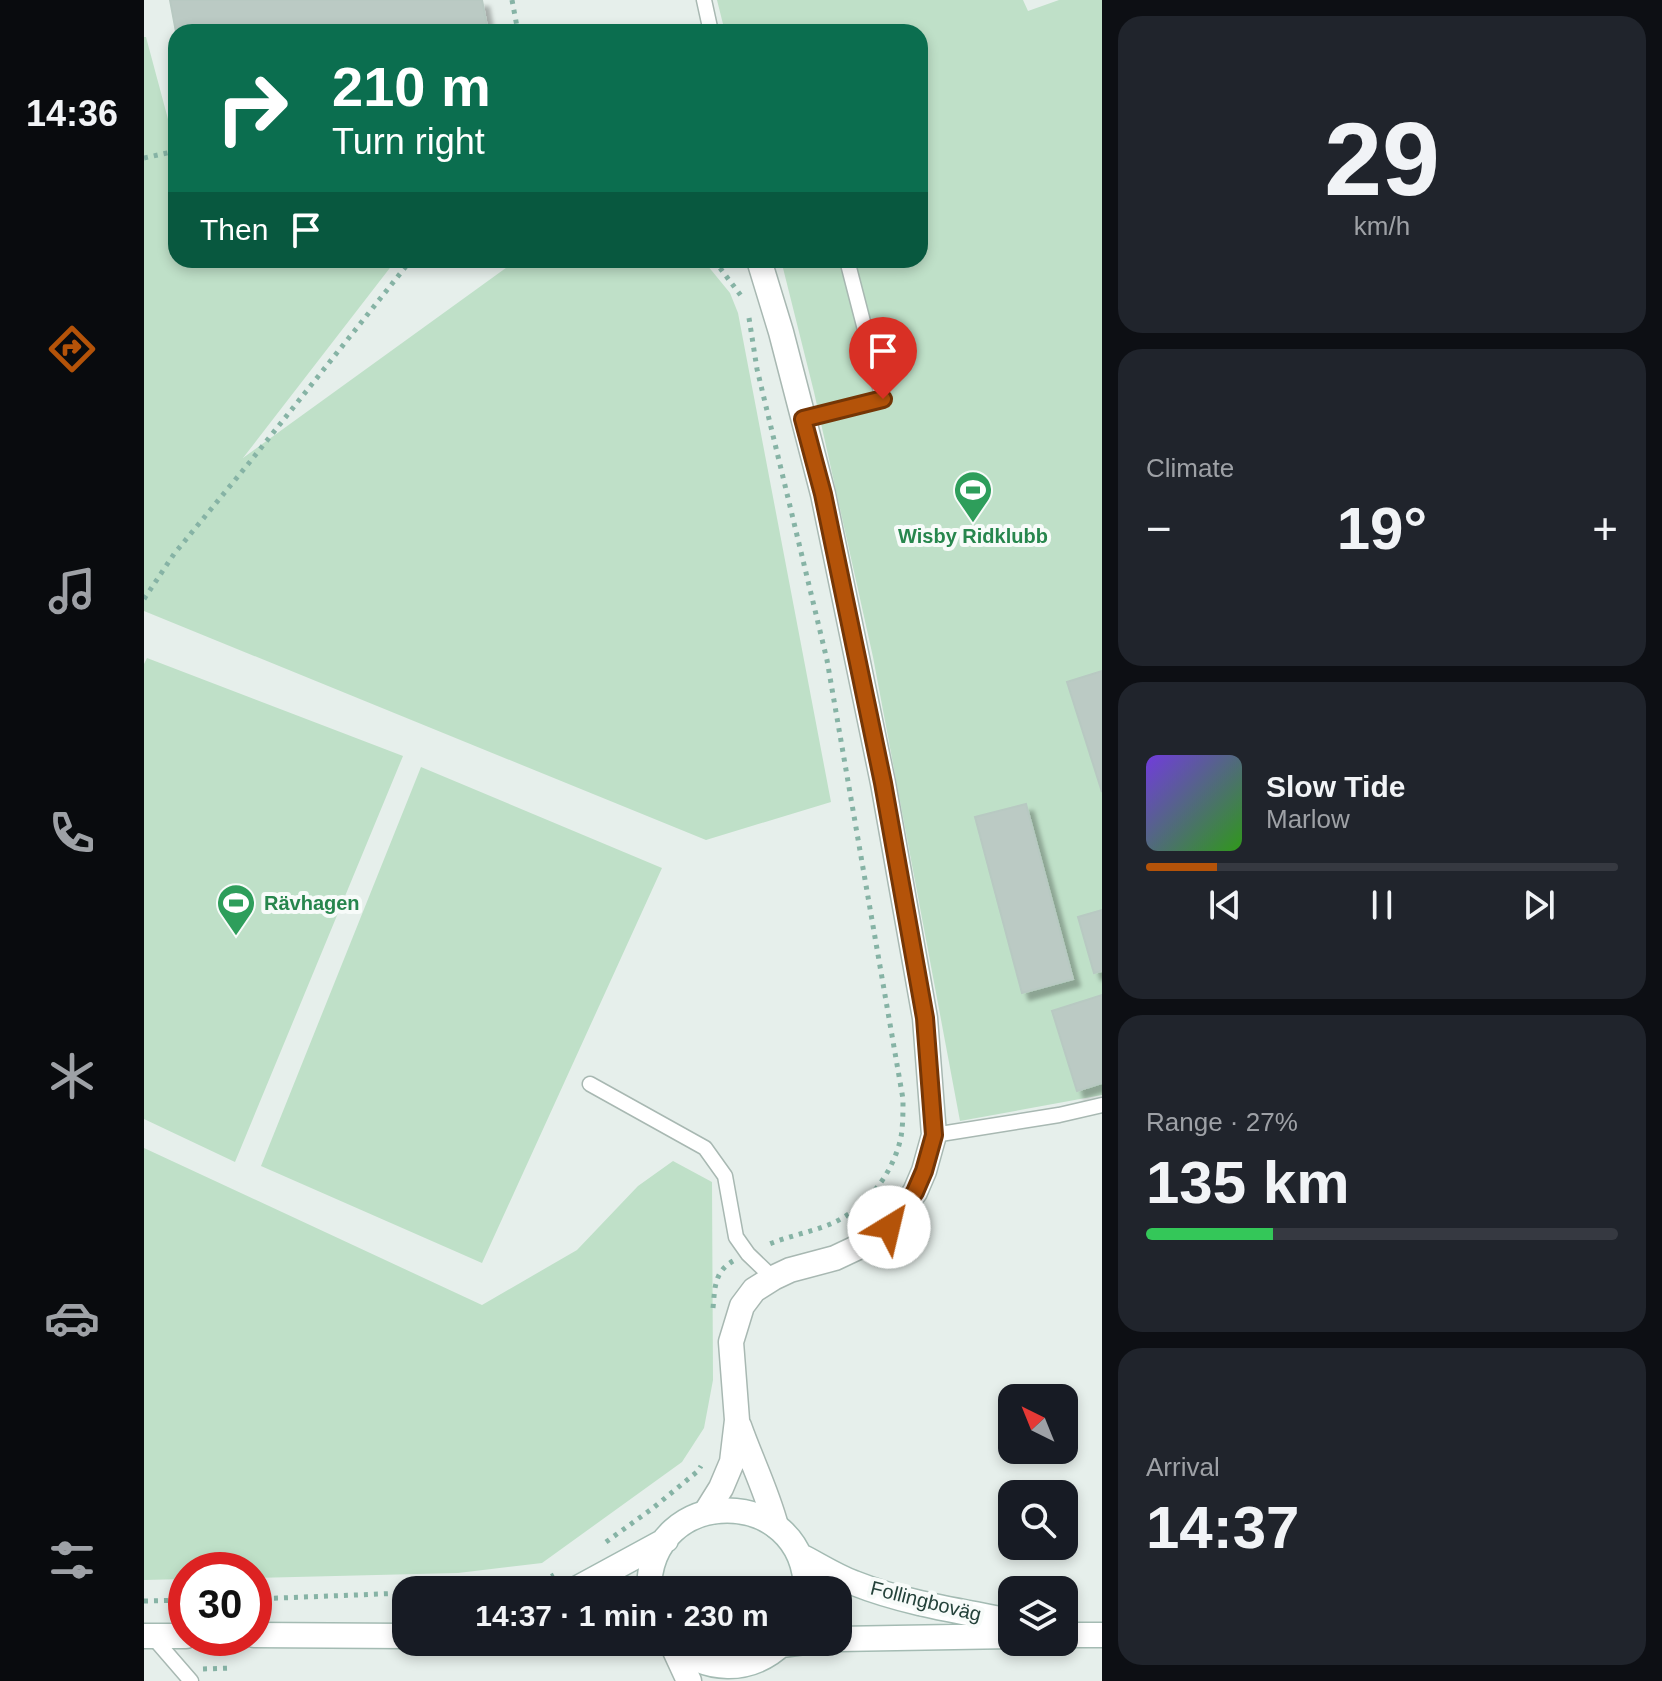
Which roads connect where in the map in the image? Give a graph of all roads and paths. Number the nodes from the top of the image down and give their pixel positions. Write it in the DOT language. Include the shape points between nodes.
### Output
graph roads {
  1 [pos="512,0"];
  2 [pos="704,0"];
  3 [pos="516,24"];
  4 [pos="709,24"];
  5 [pos="168,153"];
  6 [pos="144,158"];
  7 [pos="405,268"];
  8 [pos="720,268"];
  9 [pos="760,268"];
  10 [pos="849,268"];
  11 [pos="745,304"];
  12 [pos="748,313"];
  13 [pos="803,419"];
  14 [pos="144,599"];
  15 [pos="590,1084"];
  16 [pos="1102,1105"];
  17 [pos="934,1135"];
  18 [pos="748,1254"];
  19 [pos="773,1278"];
  20 [pos="713,1311"];
  21 [pos="737,1420"];
  22 [pos="706,1459"];
  23 [pos="706,1512"];
  24 [pos="776,1526"];
  25 [pos="666,1540"];
  26 [pos="597,1548"];
  27 [pos="799,1555"];
  28 [pos="579,1576"];
  29 [pos="651,1576"];
  30 [pos="805,1576"];
  31 [pos="392,1594"];
  32 [pos="272,1598"];
  33 [pos="168,1600"];
  34 [pos="144,1601"];
  35 [pos="998,1618"];
  36 [pos="272,1635"];
  37 [pos="148,1636"];
  38 [pos="392,1636"];
  39 [pos="998,1636"];
  40 [pos="852,1639"];
  41 [pos="677,1656"];
  42 [pos="690,1656"];
  43 [pos="765,1656"];
  44 [pos="773,1656"];
  45 [pos="191,1681"];
  46 [pos="689,1681"];
  47 [pos="746,1681"];
  1 -- 3 [label="path"];
  2 -- 4 [label="lane"];
  5 -- 6 [label="path"];
  7 -- 14 [label="path" via="174,554"];
  8 -- 11 [label="path"];
  9 -- 13 [label="street"];
  10 -- 13 [label="lane" via="883,399"];
  12 -- 18 [label="path" via="827,660 903,1099 901,1136 891,1169 870,1196 831,1224"];
  13 -- 17 [label="street" via="886,797 925,1018"];
  15 -- 18 [label="lane" via="705,1148 725,1176 736,1237"];
  16 -- 17 [label="lane"];
  17 -- 19 [label="street" via="915,1192 889,1227 835,1258"];
  18 -- 19 [label="lane"];
  18 -- 20 [label="path" via="719,1272"];
  19 -- 21 [label="street" via="742,1306 731,1342"];
  21 -- 23 [label="street" via="732,1462"];
  21 -- 24 [label="street"];
  22 -- 26 [label="path" via="653,1508"];
  23 -- 24 [label="street" via="738,1510"];
  23 -- 25 [label="street"];
  24 -- 27 [label="street"];
  25 -- 28 [label="street"];
  25 -- 29 [label="street"];
  27 -- 30 [label="street"];
  27 -- 35 [label="street, Follingboväg" via="876,1591"];
  31 -- 32 [label="path"];
  33 -- 34 [label="path"];
  36 -- 38 [label="street"];
  37 -- 45 [label="lane"];
  39 -- 40 [label="street, Follingboväg"];
  41 -- 46 [label="street"];
  42 -- 43 [label="street" via="729,1666"];
  44 -- 47 [label="street"];
}
